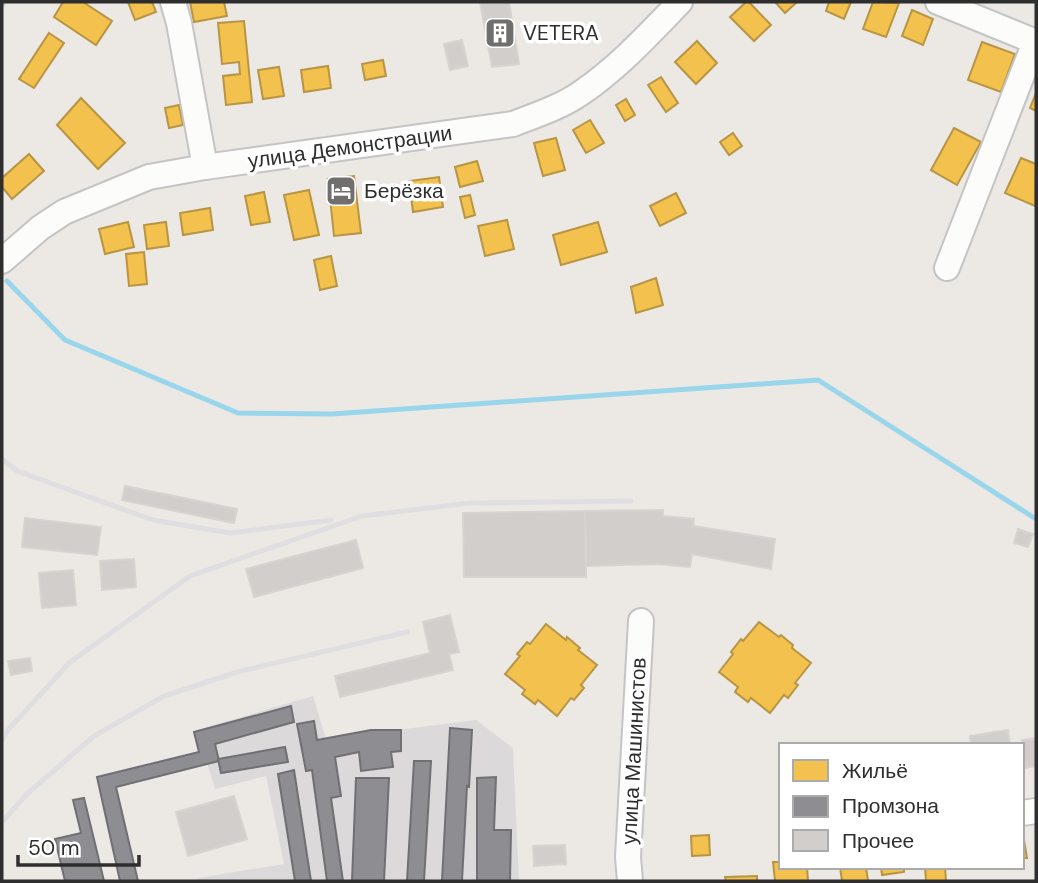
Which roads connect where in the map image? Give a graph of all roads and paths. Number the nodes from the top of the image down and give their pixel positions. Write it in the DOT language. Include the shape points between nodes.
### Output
graph roads {
  1 [pos="173,2"];
  2 [pos="680,2"];
  3 [pos="938,2"];
  4 [pos="1036,42"];
  5 [pos="205,167"];
  6 [pos="2,261"];
  7 [pos="947,268"];
  8 [pos="641,621"];
  9 [pos="629,869"];
  10 [pos="609,881"];
  1 -- 5 [label="street"];
  2 -- 5 [label="street, улица Демонстрации" via="619,63 580,94 513,124"];
  3 -- 4 [label="street"];
  4 -- 7 [label="street"];
  5 -- 6 [label="street, улица Демонстрации" via="149,177 64,212"];
  8 -- 9 [label="street, улица Машинистов"];
  9 -- 10 [label="street"];
}
